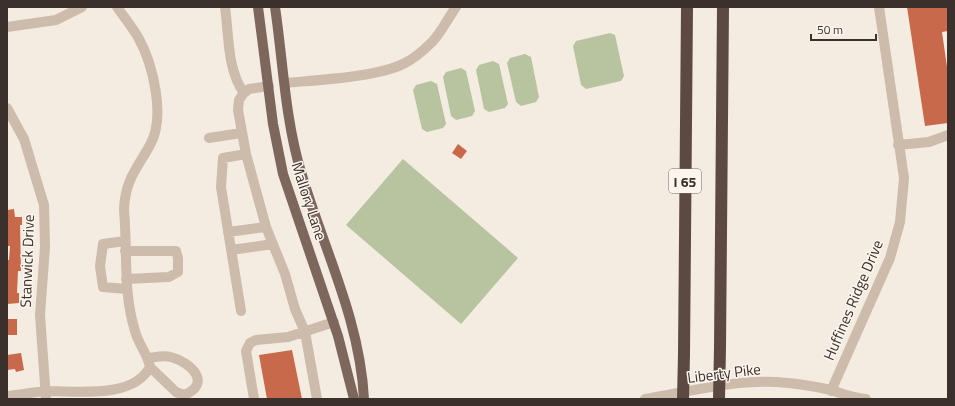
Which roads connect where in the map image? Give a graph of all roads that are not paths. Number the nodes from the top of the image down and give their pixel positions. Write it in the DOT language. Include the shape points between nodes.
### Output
graph roads {
  1 [pos="82,7"];
  2 [pos="118,7"];
  3 [pos="226,7"];
  4 [pos="258,7"];
  5 [pos="276,7"];
  6 [pos="456,7"];
  7 [pos="687,7"];
  8 [pos="723,7"];
  9 [pos="879,7"];
  10 [pos="7,27"];
  11 [pos="286,83"];
  12 [pos="269,86"];
  13 [pos="244,93"];
  14 [pos="8,112"];
  15 [pos="242,133"];
  16 [pos="208,138"];
  17 [pos="946,138"];
  18 [pos="898,145"];
  19 [pos="246,154"];
  20 [pos="266,227"];
  21 [pos="228,232"];
  22 [pos="273,244"];
  23 [pos="125,246"];
  24 [pos="231,250"];
  25 [pos="126,284"];
  26 [pos="241,311"];
  27 [pos="334,322"];
  28 [pos="305,332"];
  29 [pos="149,362"];
  30 [pos="831,391"];
  31 [pos="45,395"];
  32 [pos="7,396"];
  33 [pos="254,399"];
  34 [pos="317,399"];
  35 [pos="354,399"];
  36 [pos="364,399"];
  37 [pos="645,399"];
  38 [pos="683,399"];
  39 [pos="719,399"];
  40 [pos="853,399"];
  41 [pos="866,399"];
  1 -- 10 [label="street" via="56,20"];
  2 -- 23 [label="street" via="145,52 158,112 157,126 151,144 131,176 126,190"];
  3 -- 13 [label="street" via="233,71 236,82"];
  4 -- 12 [label="main road, Mallory Lane"];
  5 -- 11 [label="main road, Mallory Lane"];
  6 -- 11 [label="street" via="433,41 404,64 368,74"];
  7 -- 38 [label="highway, I 65, bridge"];
  8 -- 39 [label="highway, I 65 / I 65, bridge"];
  9 -- 18 [label="street, Huffines Ridge Drive"];
  11 -- 12 [label="main road"];
  11 -- 36 [label="main road, Mallory Lane" via="296,152 306,189 354,330 363,378"];
  12 -- 13 [label="street" via="249,89"];
  12 -- 27 [label="main road, Mallory Lane" via="274,131 285,180"];
  13 -- 15 [label="street" via="239,100 238,110"];
  14 -- 31 [label="street, Stanwick Drive" via="24,139 44,205 45,247 40,315"];
  15 -- 16 [label="street"];
  15 -- 19 [label="street"];
  17 -- 18 [label="street"];
  18 -- 30 [label="street, Huffines Ridge Drive" via="904,178 900,222 890,258"];
  19 -- 20 [label="street"];
  19 -- 21 [label="street" via="223,158 221,187"];
  20 -- 21 [label="street"];
  20 -- 22 [label="street"];
  21 -- 24 [label="street"];
  22 -- 24 [label="street"];
  22 -- 28 [label="street"];
  23 -- 25 [label="street"];
  23 -- 25 [label="street" via="103,244 100,266 104,287"];
  23 -- 25 [label="street" via="176,251 178,258 178,272 169,277"];
  24 -- 26 [label="street"];
  25 -- 29 [label="street" via="135,332"];
  27 -- 28 [label="street"];
  27 -- 35 [label="main road, Mallory Lane"];
  28 -- 33 [label="street" via="250,343 246,351"];
  28 -- 34 [label="street"];
  29 -- 29 [label="street" via="171,357 181,361 193,371 198,379 198,386 184,395 176,392"];
  29 -- 31 [label="street" via="141,378 128,386 109,391"];
  30 -- 37 [label="street, Liberty Pike" via="806,385 742,382"];
  30 -- 40 [label="street, Liberty Pike"];
  31 -- 32 [label="street"];
  40 -- 41 [label="street, Liberty Pike"];
}
